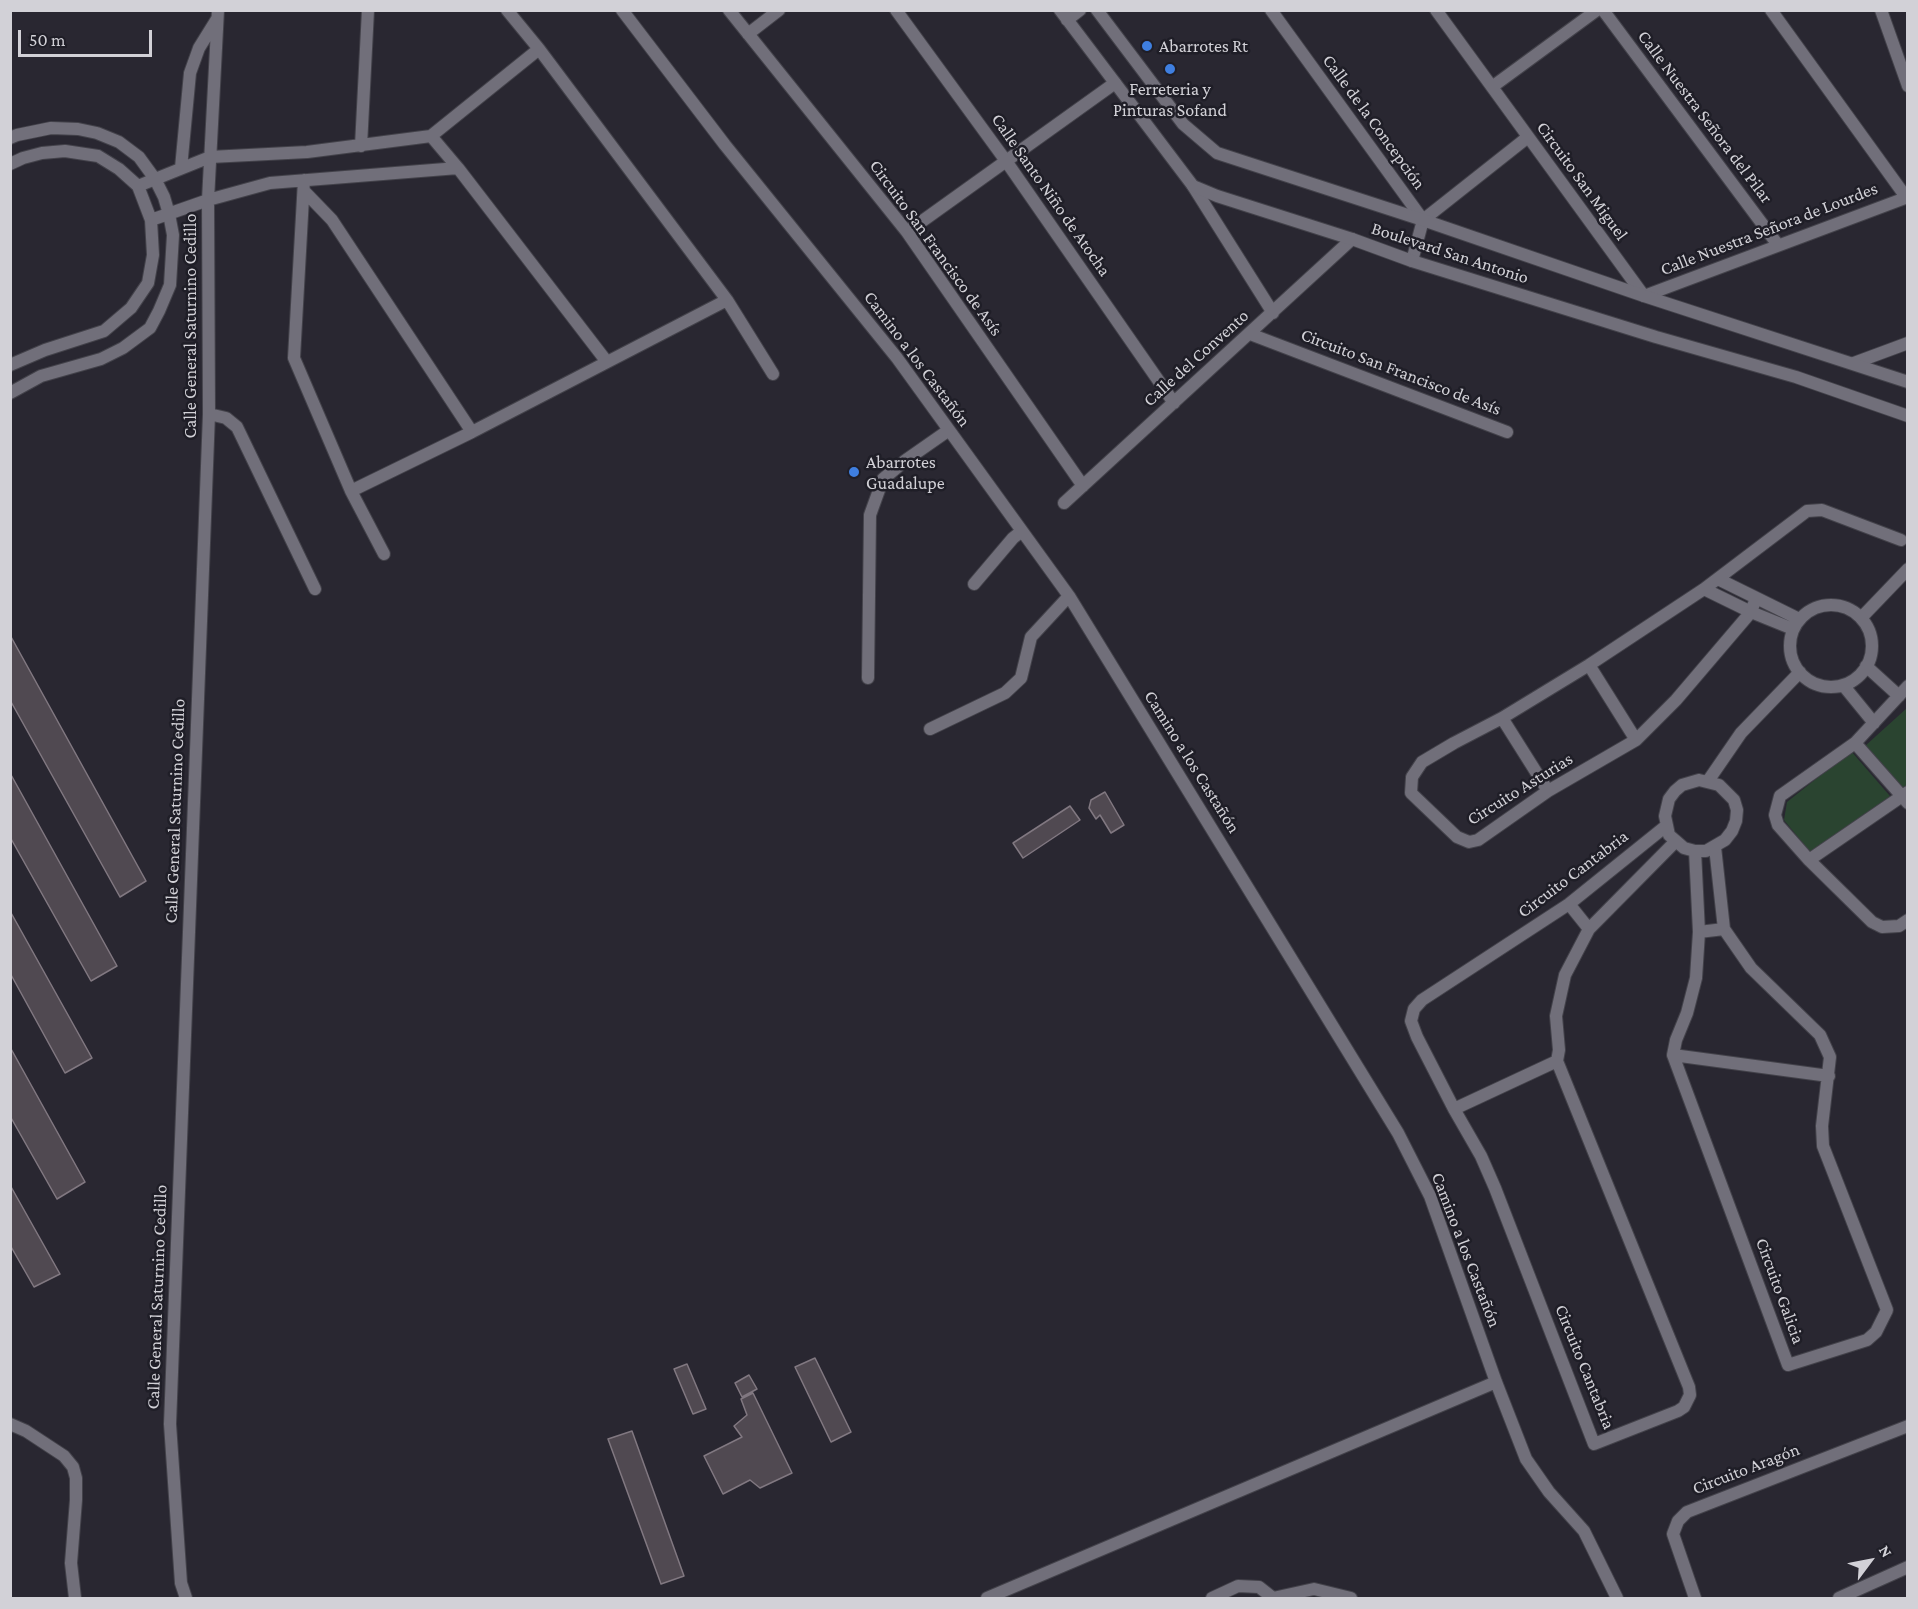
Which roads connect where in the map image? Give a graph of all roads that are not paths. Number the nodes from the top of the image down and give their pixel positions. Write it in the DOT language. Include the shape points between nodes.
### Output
graph roads {
  1 [pos="368,10"];
  2 [pos="507,10"];
  3 [pos="622,10"];
  4 [pos="729,10"];
  5 [pos="779,10"];
  6 [pos="896,10"];
  7 [pos="1080,10"];
  8 [pos="1097,10"];
  9 [pos="1271,10"];
  10 [pos="1436,10"];
  11 [pos="1597,10"];
  12 [pos="1603,10"];
  13 [pos="1771,10"];
  14 [pos="1881,10"];
  15 [pos="217,13"];
  16 [pos="1064,15"];
  17 [pos="748,34"];
  18 [pos="539,49"];
  19 [pos="1115,83"];
  20 [pos="1908,86"];
  21 [pos="1492,87"];
  22 [pos="432,136"];
  23 [pos="1528,137"];
  24 [pos="10,138"];
  25 [pos="361,146"];
  26 [pos="210,157"];
  27 [pos="1006,161"];
  28 [pos="10,164"];
  29 [pos="181,168"];
  30 [pos="458,168"];
  31 [pos="155,179"];
  32 [pos="304,185"];
  33 [pos="138,186"];
  34 [pos="1193,186"];
  35 [pos="1907,197"];
  36 [pos="208,200"];
  37 [pos="170,214"];
  38 [pos="151,220"];
  39 [pos="1423,220"];
  40 [pos="907,232"];
  41 [pos="1352,239"];
  42 [pos="1778,245"];
  43 [pos="1412,261"];
  44 [pos="1644,296"];
  45 [pos="727,300"];
  46 [pos="1273,313"];
  47 [pos="1250,334"];
  48 [pos="1908,343"];
  49 [pos="607,362"];
  50 [pos="1854,363"];
  51 [pos="10,365"];
  52 [pos="773,374"];
  53 [pos="1908,382"];
  54 [pos="10,393"];
  55 [pos="1174,403"];
  56 [pos="209,414"];
  57 [pos="1908,416"];
  58 [pos="949,430"];
  59 [pos="472,432"];
  60 [pos="1506,432"];
  61 [pos="1083,486"];
  62 [pos="351,491"];
  63 [pos="1064,503"];
  64 [pos="1022,531"];
  65 [pos="1901,540"];
  66 [pos="384,554"];
  67 [pos="1908,569"];
  68 [pos="1718,579"];
  69 [pos="975,584"];
  70 [pos="315,589"];
  71 [pos="1704,589"];
  72 [pos="1069,596"];
  73 [pos="1756,598"];
  74 [pos="1751,612"];
  75 [pos="1861,618"];
  76 [pos="1796,624"];
  77 [pos="1589,665"];
  78 [pos="1866,666"];
  79 [pos="1800,672"];
  80 [pos="868,678"];
  81 [pos="1843,685"];
  82 [pos="1908,686"];
  83 [pos="1899,696"];
  84 [pos="1502,718"];
  85 [pos="1874,723"];
  86 [pos="930,729"];
  87 [pos="1636,740"];
  88 [pos="1855,743"];
  89 [pos="1708,781"];
  90 [pos="1548,791"];
  91 [pos="1906,797"];
  92 [pos="1666,826"];
  93 [pos="1676,841"];
  94 [pos="1715,847"];
  95 [pos="1695,851"];
  96 [pos="1809,860"];
  97 [pos="1569,904"];
  98 [pos="1908,920"];
  99 [pos="1589,929"];
  100 [pos="1724,929"];
  101 [pos="1699,932"];
  102 [pos="1673,1054"];
  103 [pos="1557,1061"];
  104 [pos="1829,1076"];
  105 [pos="1454,1109"];
  106 [pos="1496,1383"];
  107 [pos="10,1424"];
  108 [pos="1908,1426"];
  109 [pos="1908,1567"];
  110 [pos="1273,1598"];
  111 [pos="75,1599"];
  112 [pos="186,1599"];
  113 [pos="987,1599"];
  114 [pos="1212,1599"];
  115 [pos="1352,1599"];
  116 [pos="1617,1599"];
  117 [pos="1695,1599"];
  118 [pos="1839,1599"];
  1 -- 25 [label="street"];
  2 -- 18 [label="street"];
  3 -- 58 [label="street, Camino a los Castañón" via="897,358"];
  4 -- 17 [label="street, Circuito San Francisco de Asís"];
  5 -- 17 [label="street"];
  6 -- 27 [label="street, Calle Santo Niño de Atocha"];
  7 -- 16 [label="street"];
  8 -- 39 [label="street, Boulevard San Antonio" via="1183,124 1217,153"];
  9 -- 39 [label="street, Calle de la Concepción"];
  10 -- 21 [label="street, Circuito San Miguel"];
  11 -- 21 [label="street"];
  12 -- 42 [label="street, Calle Nuestra Señora del Pilar"];
  13 -- 35 [label="street"];
  14 -- 20 [label="street"];
  15 -- 26 [label="street, Calle General Saturnino Cedillo"];
  15 -- 29 [label="street" via="190,73"];
  16 -- 19 [label="street"];
  17 -- 40 [label="street, Circuito San Francisco de Asís"];
  18 -- 22 [label="street"];
  18 -- 45 [label="street"];
  19 -- 27 [label="street"];
  19 -- 34 [label="street"];
  21 -- 23 [label="street, Circuito San Miguel"];
  22 -- 25 [label="street"];
  22 -- 30 [label="street"];
  23 -- 39 [label="street"];
  23 -- 44 [label="street, Circuito San Miguel"];
  24 -- 31 [label="street" via="51,128 97,133 119,142 139,157"];
  25 -- 26 [label="street"];
  26 -- 29 [label="street"];
  26 -- 36 [label="street, Calle General Saturnino Cedillo"];
  27 -- 40 [label="street"];
  27 -- 55 [label="street, Calle Santo Niño de Atocha"];
  28 -- 33 [label="street" via="42,153 65,151 98,156"];
  29 -- 31 [label="street"];
  30 -- 32 [label="street"];
  30 -- 49 [label="street"];
  31 -- 33 [label="street"];
  31 -- 37 [label="street"];
  32 -- 36 [label="street" via="270,183"];
  32 -- 59 [label="street" via="332,220"];
  32 -- 62 [label="street" via="294,358"];
  33 -- 38 [label="street"];
  34 -- 41 [label="street, Boulevard San Antonio"];
  34 -- 46 [label="street"];
  35 -- 42 [label="street, Calle Nuestra Señora de Lourdes"];
  36 -- 37 [label="street"];
  36 -- 56 [label="street, Calle General Saturnino Cedillo"];
  37 -- 38 [label="street"];
  37 -- 54 [label="street" via="170,285 150,328 101,359 41,376"];
  38 -- 51 [label="street" via="153,255 148,283 131,308 104,331"];
  39 -- 43 [label="street"];
  39 -- 44 [label="street, Boulevard San Antonio"];
  40 -- 61 [label="street, Circuito San Francisco de Asís"];
  41 -- 43 [label="street, Boulevard San Antonio"];
  41 -- 46 [label="street, Calle del Convento"];
  42 -- 44 [label="street, Calle Nuestra Señora de Lourdes"];
  43 -- 57 [label="street, Boulevard San Antonio" via="1796,377"];
  44 -- 50 [label="street, Boulevard San Antonio"];
  45 -- 49 [label="street"];
  45 -- 52 [label="street"];
  46 -- 47 [label="street, Calle del Convento"];
  47 -- 55 [label="street, Calle del Convento"];
  47 -- 60 [label="street, Circuito San Francisco de Asís"];
  48 -- 50 [label="street"];
  49 -- 59 [label="street"];
  50 -- 53 [label="street, Boulevard San Antonio"];
  55 -- 61 [label="street, Calle del Convento"];
  56 -- 70 [label="street" via="226,418 237,427"];
  56 -- 112 [label="street, Calle General Saturnino Cedillo" via="170,1424 181,1582"];
  58 -- 64 [label="street, Camino a los Castañón"];
  58 -- 80 [label="street" via="883,479 870,515"];
  59 -- 62 [label="street"];
  61 -- 63 [label="street, Calle del Convento"];
  62 -- 66 [label="street"];
  64 -- 69 [label="street"];
  64 -- 72 [label="street, Camino a los Castañón"];
  65 -- 68 [label="street, Circuito Asturias" via="1822,510 1807,511"];
  67 -- 75 [label="street"];
  68 -- 71 [label="street, Circuito Asturias"];
  68 -- 73 [label="street"];
  71 -- 74 [label="street"];
  71 -- 77 [label="street, Circuito Asturias"];
  72 -- 86 [label="street" via="1030,637 1021,678 1005,693"];
  72 -- 106 [label="street, Camino a los Castañón" via="1398,1133 1431,1196"];
  73 -- 74 [label="street, Circuito Asturias"];
  73 -- 76 [label="street"];
  74 -- 76 [label="street"];
  74 -- 87 [label="street, Circuito Asturias" via="1676,700"];
  75 -- 76 [label="street" via="1844,607 1825,605 1806,613"];
  75 -- 78 [label="street" via="1872,646"];
  76 -- 79 [label="street" via="1790,640 1792,657"];
  77 -- 84 [label="street, Circuito Asturias"];
  77 -- 87 [label="street"];
  78 -- 81 [label="street"];
  78 -- 83 [label="street"];
  79 -- 81 [label="street" via="1819,685"];
  79 -- 89 [label="street" via="1741,733"];
  81 -- 85 [label="street"];
  82 -- 83 [label="street"];
  83 -- 85 [label="street"];
  84 -- 90 [label="street"];
  84 -- 90 [label="street, Circuito Asturias" via="1422,762 1412,777 1411,794 1457,837 1469,842 1478,840"];
  85 -- 88 [label="street"];
  87 -- 90 [label="street, Circuito Asturias"];
  88 -- 91 [label="street"];
  88 -- 96 [label="street" via="1780,796 1775,815 1778,825"];
  89 -- 92 [label="street" via="1690,782 1675,791 1666,807"];
  89 -- 94 [label="street" via="1727,792 1737,810 1732,831"];
  91 -- 96 [label="street"];
  92 -- 93 [label="street"];
  92 -- 97 [label="street, Circuito Cantabria"];
  93 -- 95 [label="street"];
  93 -- 99 [label="street, Circuito Cantabria"];
  94 -- 95 [label="street"];
  94 -- 100 [label="street, Circuito Galicia"];
  95 -- 101 [label="street"];
  96 -- 98 [label="street" via="1872,922 1882,927 1899,926"];
  97 -- 99 [label="street"];
  97 -- 105 [label="street, Circuito Cantabria" via="1422,999 1414,1009 1411,1021"];
  99 -- 103 [label="street, Circuito Cantabria" via="1565,975 1556,1016"];
  100 -- 101 [label="street"];
  100 -- 104 [label="street, Circuito Galicia" via="1751,968 1820,1035 1830,1056"];
  101 -- 102 [label="street" via="1696,978"];
  102 -- 104 [label="street"];
  102 -- 104 [label="street, Circuito Galicia" via="1788,1365 1867,1340 1876,1332 1887,1310 1823,1146"];
  103 -- 105 [label="street"];
  103 -- 105 [label="street, Circuito Cantabria" via="1689,1387 1688,1401 1678,1411 1594,1444 1495,1188"];
  106 -- 113 [label="street"];
  106 -- 116 [label="street, Camino a los Castañón" via="1526,1459 1584,1532"];
  107 -- 111 [label="street" via="64,1456 73,1467 76,1500 71,1563"];
  108 -- 117 [label="street, Circuito Aragón" via="1687,1512 1673,1534"];
  109 -- 118 [label="street"];
  110 -- 114 [label="street" via="1259,1587 1238,1586"];
  110 -- 115 [label="street" via="1314,1589"];
}
